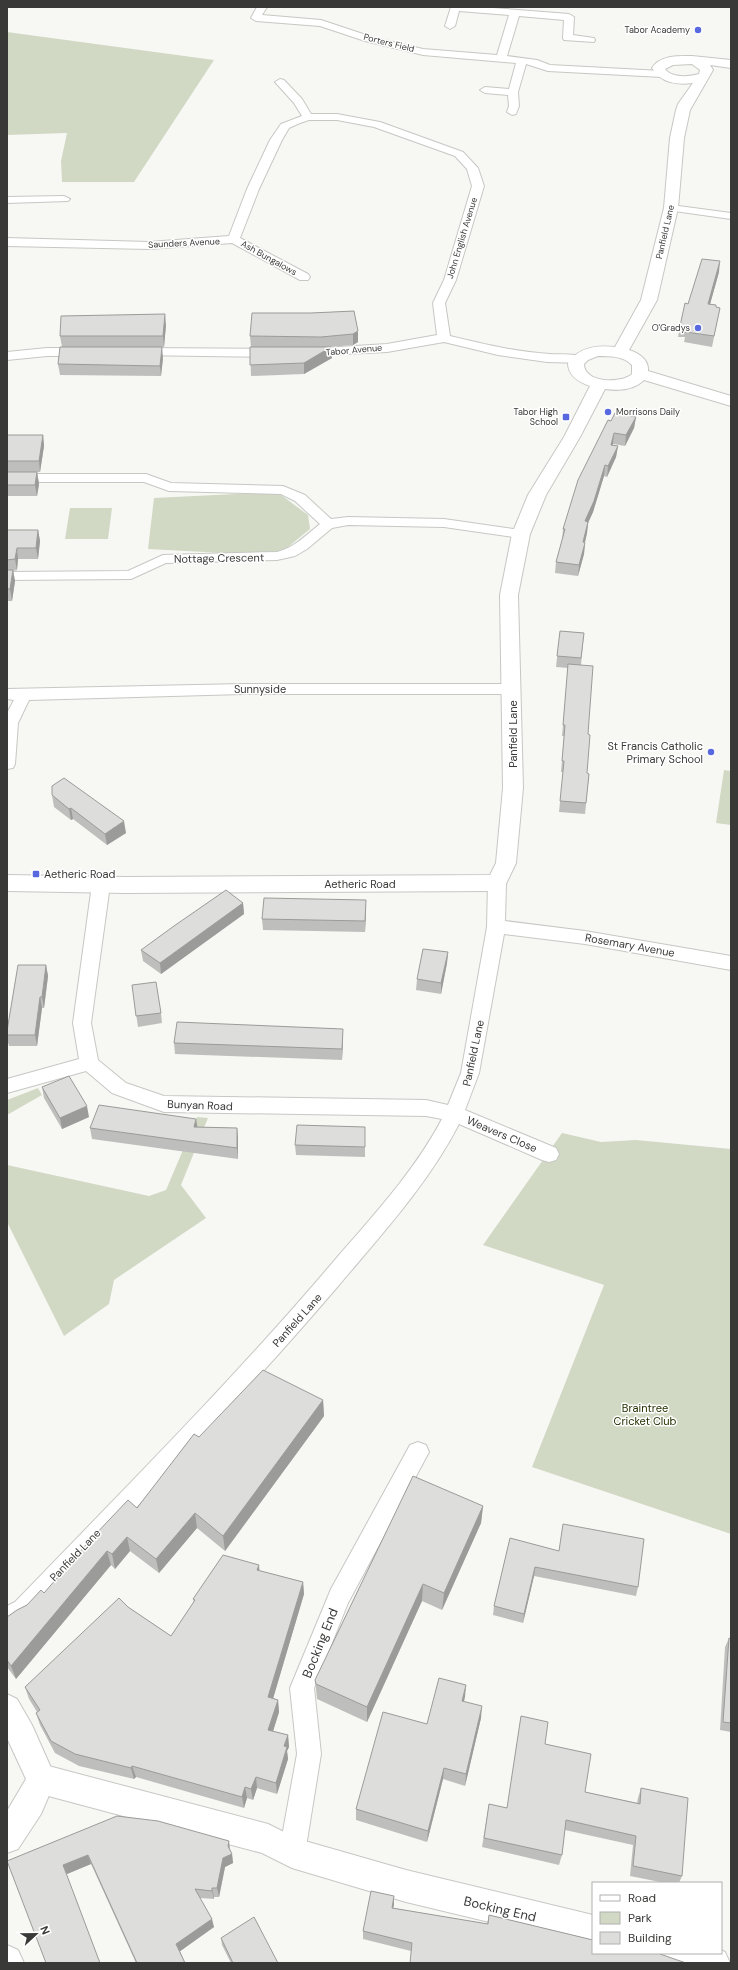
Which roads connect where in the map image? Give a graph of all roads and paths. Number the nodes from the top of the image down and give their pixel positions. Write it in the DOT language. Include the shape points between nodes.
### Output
graph roads {
  1 [pos="262,7"];
  2 [pos="515,13"];
  3 [pos="450,26"];
  4 [pos="590,40"];
  5 [pos="501,57"];
  6 [pos="522,60"];
  7 [pos="696,61"];
  8 [pos="731,64"];
  9 [pos="731,71"];
  10 [pos="663,72"];
  11 [pos="705,75"];
  12 [pos="280,82"];
  13 [pos="485,90"];
  14 [pos="513,92"];
  15 [pos="685,104"];
  16 [pos="512,112"];
  17 [pos="308,117"];
  18 [pos="64,199"];
  19 [pos="7,202"];
  20 [pos="671,208"];
  21 [pos="731,216"];
  22 [pos="234,239"];
  23 [pos="7,242"];
  24 [pos="304,277"];
  25 [pos="444,338"];
  26 [pos="94,352"];
  27 [pos="126,352"];
  28 [pos="620,352"];
  29 [pos="7,356"];
  30 [pos="579,360"];
  31 [pos="641,374"];
  32 [pos="599,385"];
  33 [pos="731,400"];
  34 [pos="7,478"];
  35 [pos="328,524"];
  36 [pos="521,534"];
  37 [pos="7,576"];
  38 [pos="512,689"];
  39 [pos="7,694"];
  40 [pos="24,694"];
  41 [pos="7,764"];
  42 [pos="7,883"];
  43 [pos="497,883"];
  44 [pos="101,885"];
  45 [pos="496,927"];
  46 [pos="731,963"];
  47 [pos="89,1063"];
  48 [pos="7,1086"];
  49 [pos="454,1114"];
  50 [pos="550,1154"];
  51 [pos="418,1452"];
  52 [pos="7,1618"];
  53 [pos="7,1709"];
  54 [pos="41,1778"];
  55 [pos="7,1838"];
  56 [pos="292,1853"];
  57 [pos="592,1931"];
  58 [pos="682,1954"];
  59 [pos="714,1963"];
  1 -- 5 [label="street, Porters Field" via="254,21 321,23 369,39 423,52"];
  2 -- 3 [label="street" via="455,8"];
  2 -- 4 [label="street" via="569,17 568,38"];
  2 -- 5 [label="street"];
  5 -- 6 [label="street, Porters Field"];
  6 -- 10 [label="street, Porters Field" via="548,68"];
  6 -- 14 [label="street"];
  7 -- 8 [label="street"];
  7 -- 10 [label="street" via="673,60"];
  7 -- 11 [label="street" via="705,67"];
  9 -- 11 [label="street"];
  10 -- 11 [label="street" via="680,80 693,80"];
  10 -- 15 [label="street" via="680,91"];
  11 -- 15 [label="street, Panfield Lane" via="696,92"];
  12 -- 17 [label="street" via="298,101"];
  13 -- 14 [label="street"];
  14 -- 16 [label="street"];
  15 -- 20 [label="street, Panfield Lane" via="679,124"];
  17 -- 22 [label="street, Saunders Avenue" via="285,126 276,140 253,189"];
  17 -- 25 [label="street, John English Avenue" via="337,117 376,124 459,154 472,168 478,186 450,280 439,303"];
  18 -- 19 [label="street"];
  20 -- 21 [label="street"];
  20 -- 28 [label="street, Panfield Lane" via="649,300"];
  22 -- 23 [label="street, Saunders Avenue" via="207,243 149,244"];
  22 -- 24 [label="street, Ash Bungalows"];
  25 -- 27 [label="street, Tabor Avenue" via="387,348 321,353"];
  25 -- 30 [label="street, Tabor Avenue" via="498,351"];
  26 -- 29 [label="street" via="47,352"];
  28 -- 30 [label="street" via="596,352"];
  28 -- 31 [label="street" via="638,362"];
  30 -- 32 [label="street" via="577,372 583,378"];
  31 -- 32 [label="street" via="636,380 625,385"];
  31 -- 33 [label="street"];
  32 -- 36 [label="street, Panfield Lane" via="572,437 537,495"];
  34 -- 35 [label="street" via="146,478 169,487 283,490 300,498"];
  35 -- 36 [label="street" via="348,521 444,523"];
  35 -- 37 [label="street, Nottage Crescent" via="302,546 290,553 277,556 163,559 132,575"];
  36 -- 38 [label="street, Panfield Lane" via="509,595"];
  38 -- 40 [label="street, Sunnyside" via="242,688"];
  38 -- 43 [label="street, Panfield Lane" via="513,788 506,863"];
  39 -- 40 [label="street, Sunnyside"];
  40 -- 41 [label="street" via="10,723"];
  42 -- 44 [label="street, Aetheric Road"];
  43 -- 44 [label="street, Aetheric Road"];
  43 -- 45 [label="street, Panfield Lane"];
  44 -- 47 [label="street" via="82,1023"];
  45 -- 46 [label="street, Rosemary Avenue" via="529,929 601,940"];
  45 -- 49 [label="street, Panfield Lane" via="470,1073"];
  47 -- 48 [label="street"];
  47 -- 49 [label="street, Bunyan Road" via="119,1088 164,1104 426,1108"];
  49 -- 50 [label="street, Weavers Close"];
  49 -- 52 [label="street, Panfield Lane" via="414,1181 297,1320 23,1610"];
  51 -- 56 [label="street, Bocking End" via="338,1597 302,1688 309,1754"];
  53 -- 54 [label="street"];
  54 -- 55 [label="street" via="30,1803"];
  54 -- 56 [label="street, Bocking End" via="268,1839"];
  56 -- 57 [label="street, Bocking End" via="458,1900"];
  58 -- 59 [label="street"];
}
